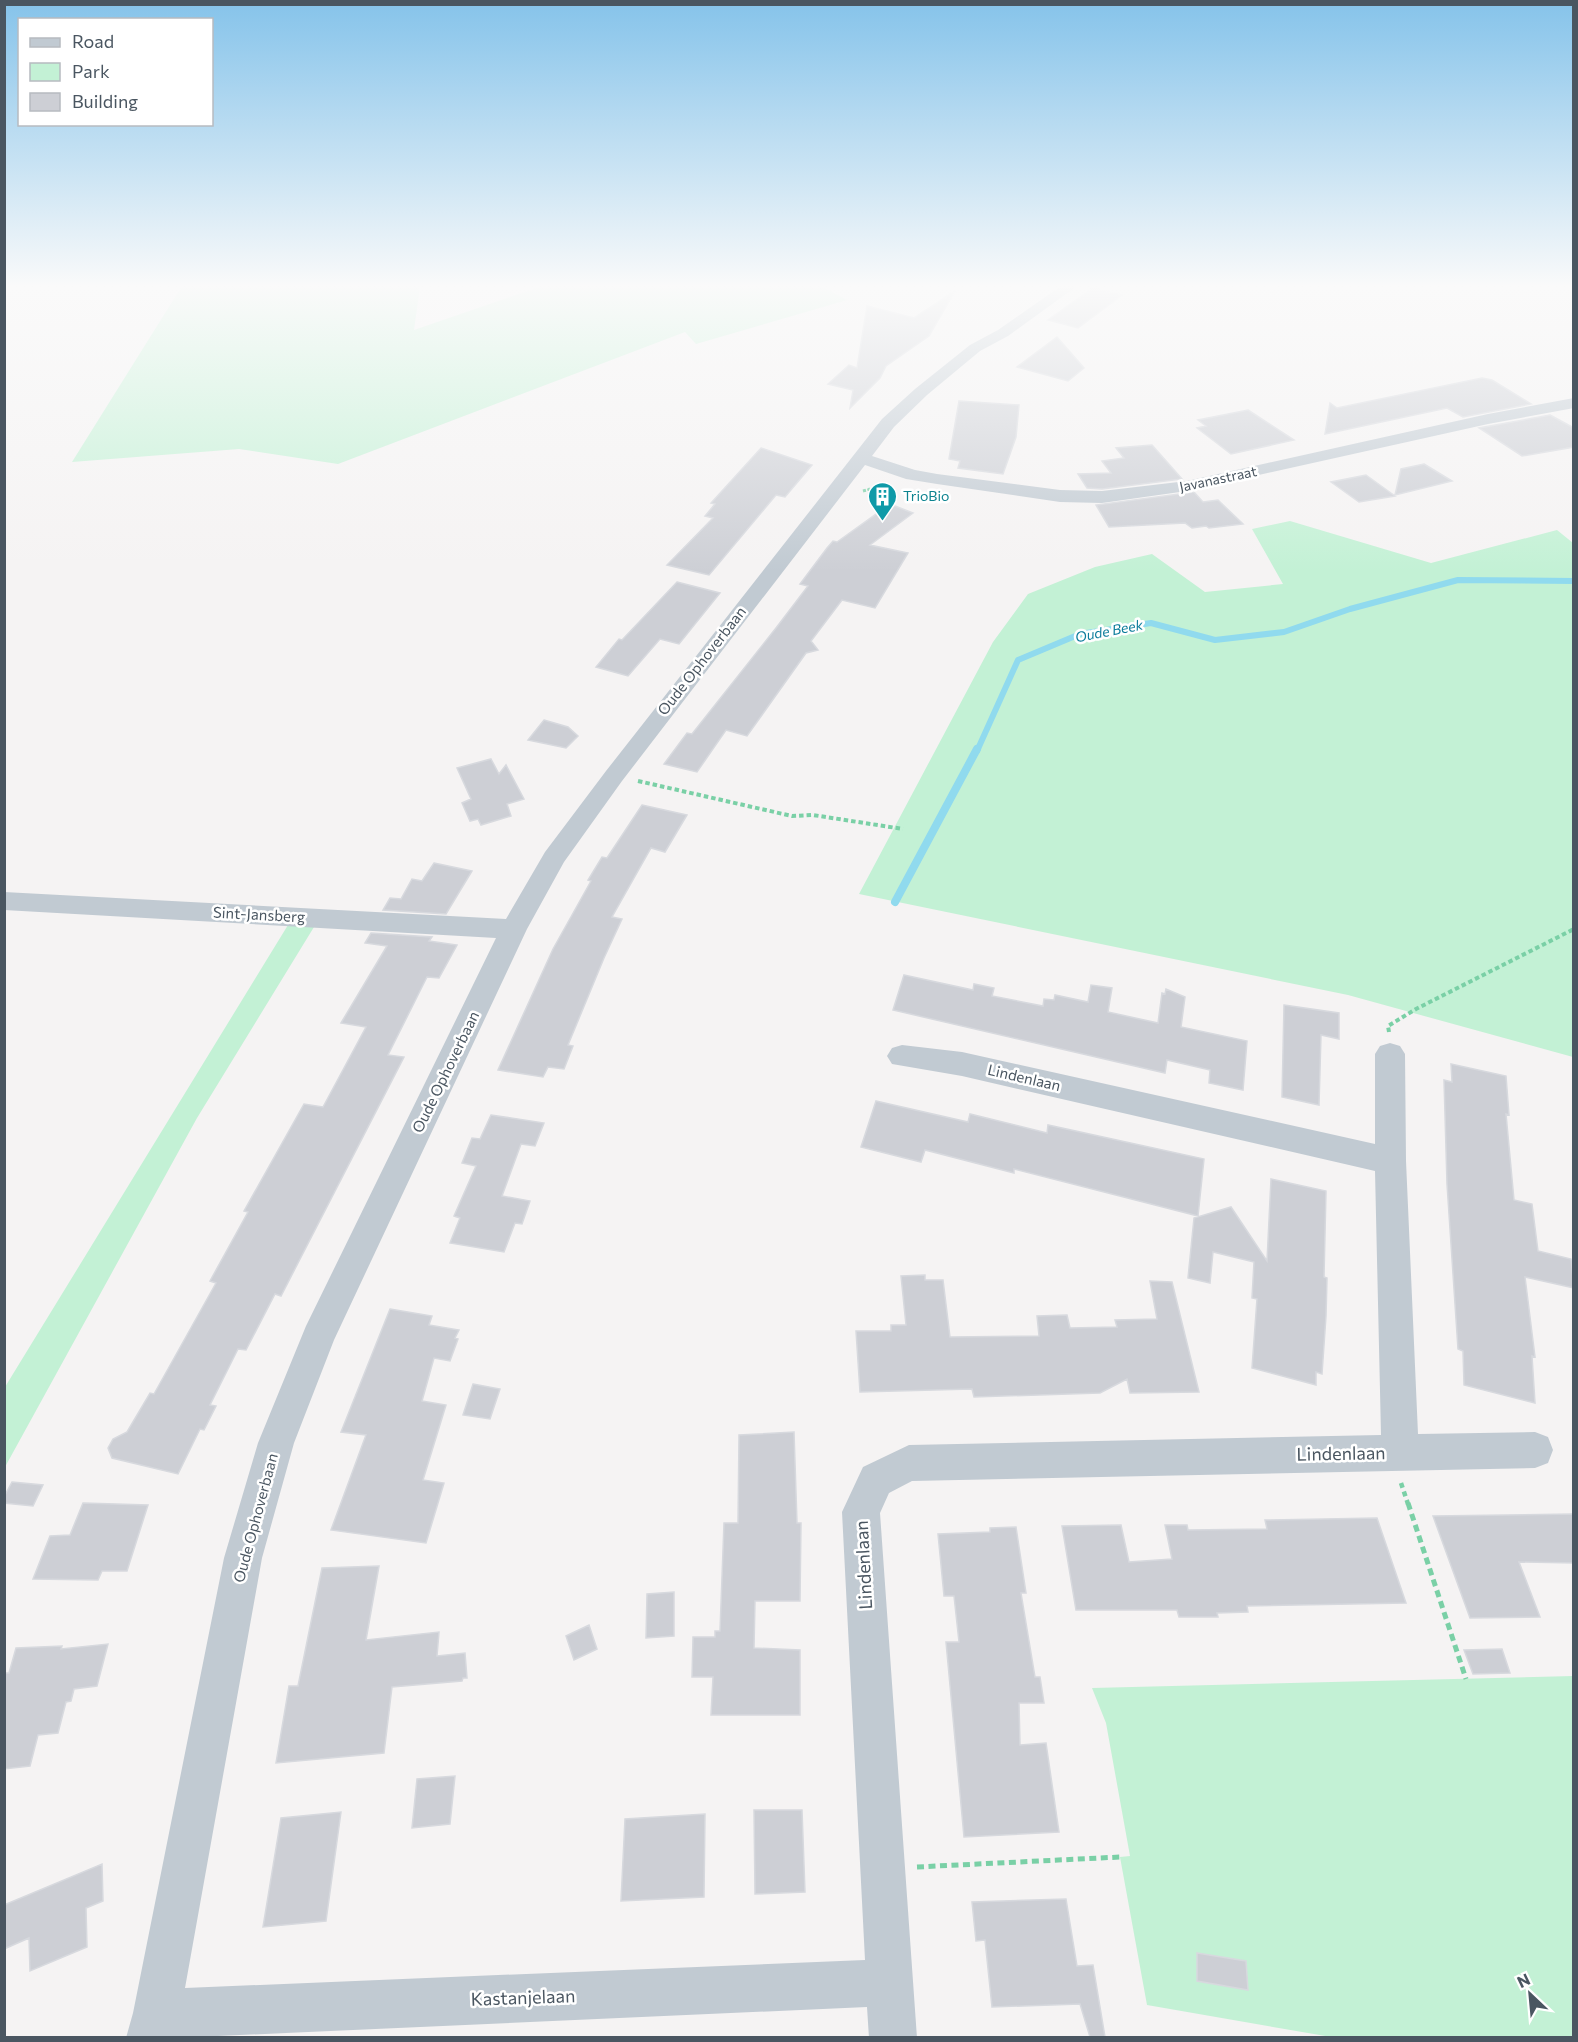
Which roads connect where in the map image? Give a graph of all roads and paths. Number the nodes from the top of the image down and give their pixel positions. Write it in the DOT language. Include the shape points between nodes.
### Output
graph roads {
  1 [pos="934,381"];
  2 [pos="1574,403"];
  3 [pos="861,458"];
  4 [pos="884,485"];
  5 [pos="824,505"];
  6 [pos="614,776"];
  7 [pos="903,829"];
  8 [pos="4,901"];
  9 [pos="1574,928"];
  10 [pos="514,930"];
  11 [pos="1390,1054"];
  12 [pos="902,1056"];
  13 [pos="1390,1161"];
  14 [pos="1534,1450"];
  15 [pos="1400,1452"];
  16 [pos="1466,1679"];
  17 [pos="1120,1857"];
  18 [pos="883,1869"];
  19 [pos="890,1983"];
  20 [pos="153,2025"];
  21 [pos="893,2037"];
  1 -- 3 [label="street, Oude Ophoverbaan" via="888,423"];
  2 -- 3 [label="street, Javanastraat" via="1187,486 1102,497 1059,496 912,475"];
  3 -- 5 [label="street, Oude Ophoverbaan"];
  4 -- 5 [label="path"];
  5 -- 6 [label="street, Oude Ophoverbaan"];
  6 -- 7 [label="path" via="792,816 813,815"];
  6 -- 10 [label="street, Oude Ophoverbaan" via="554,858"];
  8 -- 10 [label="street, Sint-Jansberg"];
  9 -- 11 [label="path" via="1388,1026"];
  10 -- 20 [label="street, Oude Ophoverbaan" via="318,1337 276,1443 243,1558"];
  11 -- 13 [label="street, Lindenlaan"];
  12 -- 13 [label="street, Lindenlaan" via="962,1064"];
  13 -- 15 [label="street, Lindenlaan"];
  14 -- 15 [label="street, Lindenlaan"];
  15 -- 16 [label="path" via="1396,1470"];
  15 -- 18 [label="street, Lindenlaan" via="909,1463 876,1480 861,1512"];
  17 -- 18 [label="path"];
  18 -- 19 [label="street, Lindenlaan"];
  19 -- 20 [label="street, Kastanjelaan"];
  19 -- 21 [label="street, Lindenlaan"];
}
